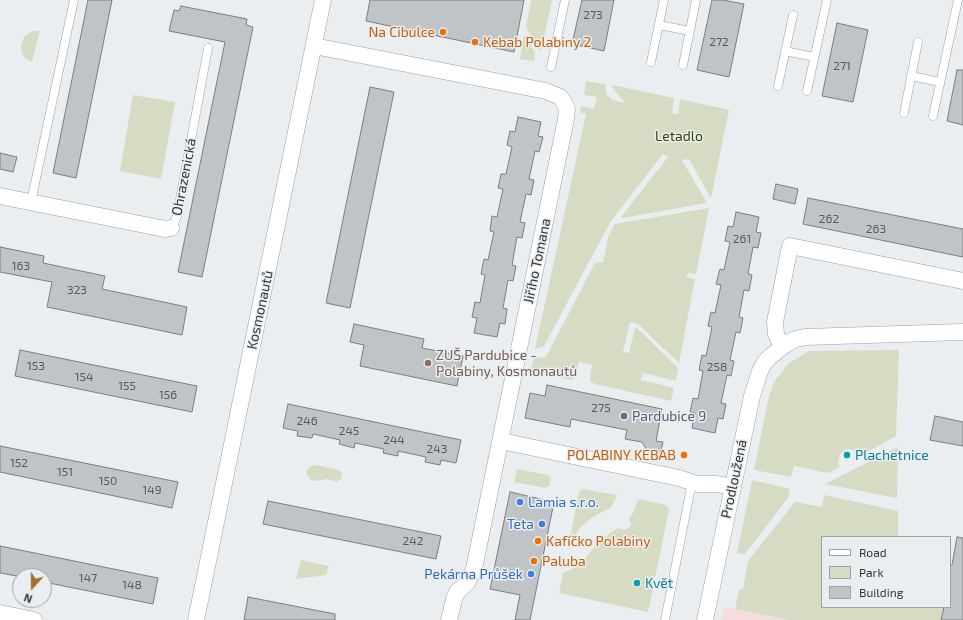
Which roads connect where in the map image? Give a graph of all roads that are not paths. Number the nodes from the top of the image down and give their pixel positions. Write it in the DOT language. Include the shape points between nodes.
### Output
graph roads {
  1 [pos="74,0"];
  2 [pos="323,0"];
  3 [pos="565,0"];
  4 [pos="664,0"];
  5 [pos="696,0"];
  6 [pos="827,0"];
  7 [pos="958,0"];
  8 [pos="792,15"];
  9 [pos="659,25"];
  10 [pos="690,31"];
  11 [pos="918,42"];
  12 [pos="314,46"];
  13 [pos="208,48"];
  14 [pos="785,51"];
  15 [pos="814,57"];
  16 [pos="651,62"];
  17 [pos="683,65"];
  18 [pos="550,67"];
  19 [pos="911,76"];
  20 [pos="940,82"];
  21 [pos="778,86"];
  22 [pos="807,90"];
  23 [pos="904,113"];
  24 [pos="933,116"];
  25 [pos="0,196"];
  26 [pos="31,202"];
  27 [pos="171,228"];
  28 [pos="963,281"];
  29 [pos="963,332"];
  30 [pos="782,347"];
  31 [pos="501,441"];
  32 [pos="692,482"];
  33 [pos="732,487"];
  34 [pos="0,613"];
  35 [pos="34,620"];
  36 [pos="196,620"];
  37 [pos="449,620"];
  38 [pos="665,620"];
  39 [pos="705,620"];
  1 -- 26 [label="lane"];
  2 -- 12 [label="street, Kosmonautů"];
  3 -- 18 [label="lane"];
  4 -- 9 [label="lane"];
  5 -- 10 [label="lane"];
  6 -- 15 [label="lane"];
  7 -- 20 [label="lane"];
  8 -- 14 [label="lane"];
  9 -- 10 [label="lane"];
  9 -- 16 [label="lane"];
  10 -- 17 [label="lane"];
  11 -- 19 [label="lane"];
  12 -- 31 [label="street, Jiřího Tomana" via="546,91 560,97 564,102 567,110 566,119"];
  12 -- 36 [label="street, Kosmonautů"];
  13 -- 27 [label="lane, Ohrazenická" via="177,216"];
  14 -- 15 [label="lane"];
  14 -- 21 [label="lane"];
  15 -- 22 [label="lane"];
  19 -- 20 [label="lane"];
  19 -- 23 [label="lane"];
  20 -- 24 [label="lane"];
  25 -- 26 [label="street, Ohrazenická"];
  26 -- 27 [label="street, Ohrazenická" via="160,228"];
  28 -- 30 [label="street" via="790,246 775,322 776,334"];
  29 -- 30 [label="street, Prodloužená" via="805,337"];
  30 -- 33 [label="street, Prodloužená" via="765,362 755,385"];
  31 -- 32 [label="street"];
  31 -- 37 [label="street, Jiřího Tomana" via="474,569 467,583 454,598"];
  32 -- 33 [label="street"];
  32 -- 38 [label="lane"];
  33 -- 39 [label="street, Prodloužená"];
  34 -- 35 [label="street"];
}
